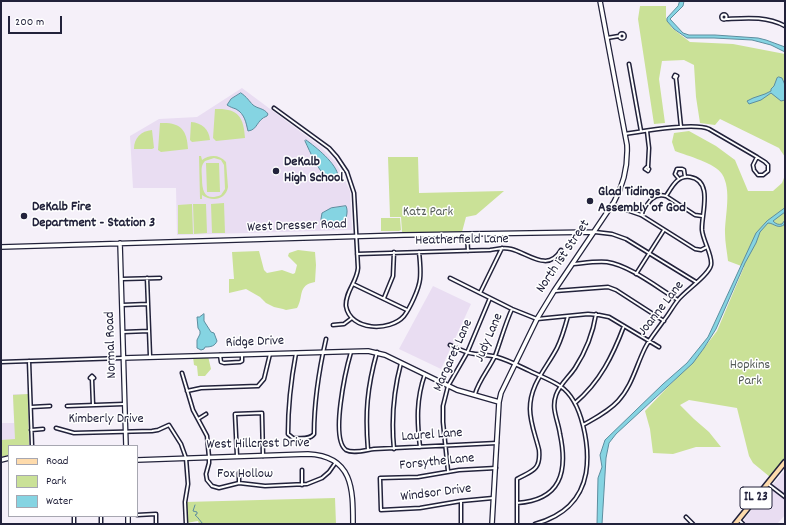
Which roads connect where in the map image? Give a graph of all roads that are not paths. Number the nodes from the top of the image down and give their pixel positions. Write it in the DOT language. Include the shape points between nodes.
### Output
graph roads {
  1 [pos="600,1"];
  2 [pos="726,19"];
  3 [pos="785,26"];
  4 [pos="620,36"];
  5 [pos="607,38"];
  6 [pos="629,64"];
  7 [pos="676,78"];
  8 [pos="274,108"];
  9 [pos="681,127"];
  10 [pos="647,130"];
  11 [pos="640,131"];
  12 [pos="625,134"];
  13 [pos="757,157"];
  14 [pos="648,167"];
  15 [pos="685,177"];
  16 [pos="679,179"];
  17 [pos="666,196"];
  18 [pos="612,205"];
  19 [pos="641,215"];
  20 [pos="702,216"];
  21 [pos="664,230"];
  22 [pos="594,232"];
  23 [pos="467,234"];
  24 [pos="356,236"];
  25 [pos="120,243"];
  26 [pos="1,247"];
  27 [pos="706,247"];
  28 [pos="502,248"];
  29 [pos="561,250"];
  30 [pos="468,251"];
  31 [pos="394,252"];
  32 [pos="419,252"];
  33 [pos="649,253"];
  34 [pos="357,254"];
  35 [pos="572,264"];
  36 [pos="636,274"];
  37 [pos="147,278"];
  38 [pos="160,278"];
  39 [pos="450,278"];
  40 [pos="120,279"];
  41 [pos="696,282"];
  42 [pos="353,284"];
  43 [pos="554,291"];
  44 [pos="480,293"];
  45 [pos="384,298"];
  46 [pos="490,298"];
  47 [pos="678,300"];
  48 [pos="148,304"];
  49 [pos="121,305"];
  50 [pos="512,309"];
  51 [pos="407,310"];
  52 [pos="596,314"];
  53 [pos="568,316"];
  54 [pos="352,318"];
  55 [pos="537,319"];
  56 [pos="664,321"];
  57 [pos="333,325"];
  58 [pos="624,326"];
  59 [pos="149,331"];
  60 [pos="122,332"];
  61 [pos="326,338"];
  62 [pos="649,342"];
  63 [pos="450,345"];
  64 [pos="659,347"];
  65 [pos="351,351"];
  66 [pos="323,352"];
  67 [pos="377,352"];
  68 [pos="467,352"];
  69 [pos="270,353"];
  70 [pos="296,353"];
  71 [pos="242,354"];
  72 [pos="220,355"];
  73 [pos="495,356"];
  74 [pos="123,358"];
  75 [pos="150,358"];
  76 [pos="29,361"];
  77 [pos="1,362"];
  78 [pos="401,362"];
  79 [pos="515,364"];
  80 [pos="182,373"];
  81 [pos="425,374"];
  82 [pos="539,376"];
  83 [pos="92,379"];
  84 [pos="448,386"];
  85 [pos="560,386"];
  86 [pos="187,391"];
  87 [pos="474,396"];
  88 [pos="499,402"];
  89 [pos="575,403"];
  90 [pos="124,404"];
  91 [pos="93,405"];
  92 [pos="50,406"];
  93 [pos="67,406"];
  94 [pos="31,407"];
  95 [pos="206,414"];
  96 [pos="198,419"];
  97 [pos="583,425"];
  98 [pos="56,428"];
  99 [pos="43,429"];
  100 [pos="32,430"];
  101 [pos="125,431"];
  102 [pos="497,442"];
  103 [pos="32,445"];
  104 [pos="126,445"];
  105 [pos="446,445"];
  106 [pos="420,447"];
  107 [pos="394,449"];
  108 [pos="368,450"];
  109 [pos="237,456"];
  110 [pos="264,456"];
  111 [pos="209,457"];
  112 [pos="186,458"];
  113 [pos="138,460"];
  114 [pos="336,462"];
  115 [pos="785,462"];
  116 [pos="496,468"];
  117 [pos="302,470"];
  118 [pos="448,471"];
  119 [pos="239,473"];
  120 [pos="239,483"];
  121 [pos="768,484"];
  122 [pos="302,485"];
  123 [pos="785,497"];
  124 [pos="493,498"];
  125 [pos="461,500"];
  126 [pos="517,503"];
  127 [pos="381,510"];
  128 [pos="138,514"];
  129 [pos="686,517"];
  130 [pos="739,520"];
  131 [pos="693,523"];
  132 [pos="156,524"];
  133 [pos="186,524"];
  134 [pos="354,524"];
  135 [pos="461,524"];
  136 [pos="492,524"];
  137 [pos="517,524"];
  138 [pos="535,524"];
  139 [pos="735,524"];
  140 [pos="743,524"];
  1 -- 5 [label="street, North 1st Street"];
  2 -- 3 [label="street" via="759,18"];
  4 -- 5 [label="street"];
  5 -- 12 [label="street, North 1st Street"];
  6 -- 11 [label="street"];
  7 -- 9 [label="street"];
  8 -- 24 [label="street" via="329,148 344,167 354,193"];
  9 -- 10 [label="street"];
  9 -- 13 [label="street" via="707,128"];
  10 -- 11 [label="street"];
  10 -- 14 [label="street"];
  11 -- 12 [label="street"];
  12 -- 18 [label="street, North 1st Street" via="626,170"];
  13 -- 13 [label="street" via="768,165 768,171 763,175 758,175 754,170 753,165"];
  15 -- 16 [label="street"];
  15 -- 16 [label="street, Joanne Lane" via="684,170 677,169 676,176"];
  15 -- 20 [label="street, Joanne Lane" via="697,180 704,189"];
  16 -- 17 [label="street, Joanne Lane"];
  17 -- 19 [label="street" via="654,197"];
  17 -- 20 [label="street" via="695,215"];
  18 -- 19 [label="street"];
  18 -- 22 [label="street, North 1st Street"];
  19 -- 21 [label="street"];
  20 -- 27 [label="street, Joanne Lane"];
  21 -- 27 [label="street" via="695,249 701,250"];
  21 -- 33 [label="street"];
  22 -- 23 [label="street, West Dresser Road"];
  22 -- 33 [label="street" via="620,236"];
  22 -- 35 [label="street, North 1st Street"];
  23 -- 24 [label="street, West Dresser Road"];
  23 -- 30 [label="street"];
  24 -- 25 [label="street, West Dresser Road"];
  24 -- 34 [label="street"];
  25 -- 26 [label="street, West Dresser Road"];
  25 -- 40 [label="street, Normal Road"];
  27 -- 41 [label="street, Joanne Lane" via="711,258 711,266"];
  28 -- 29 [label="street, Heatherfield Lane" via="516,250 544,261 557,256"];
  28 -- 30 [label="street, Heatherfield Lane"];
  28 -- 44 [label="street"];
  30 -- 32 [label="street, Heatherfield Lane"];
  31 -- 32 [label="street, Heatherfield Lane"];
  31 -- 34 [label="street, Heatherfield Lane"];
  31 -- 45 [label="street" via="393,276"];
  32 -- 51 [label="street" via="419,283"];
  33 -- 36 [label="street"];
  33 -- 41 [label="street"];
  34 -- 42 [label="street" via="357,272"];
  35 -- 36 [label="street" via="611,263 623,266"];
  35 -- 43 [label="street, North 1st Street"];
  36 -- 47 [label="street"];
  37 -- 38 [label="street"];
  37 -- 40 [label="street"];
  37 -- 48 [label="street"];
  39 -- 44 [label="street"];
  40 -- 49 [label="street, Normal Road"];
  41 -- 47 [label="street, Joanne Lane"];
  42 -- 45 [label="street"];
  42 -- 54 [label="street" via="346,303"];
  43 -- 55 [label="street, North 1st Street"];
  43 -- 56 [label="street" via="603,286"];
  44 -- 46 [label="street"];
  45 -- 51 [label="street"];
  46 -- 50 [label="street"];
  46 -- 68 [label="street, Margaret Lane"];
  47 -- 56 [label="street, Joanne Lane"];
  48 -- 49 [label="street"];
  48 -- 59 [label="street"];
  49 -- 60 [label="street, Normal Road"];
  50 -- 55 [label="street"];
  50 -- 73 [label="street, Judy Lane"];
  51 -- 54 [label="street" via="397,322 384,327 366,325"];
  52 -- 53 [label="street"];
  52 -- 58 [label="street"];
  52 -- 85 [label="street" via="584,353"];
  53 -- 55 [label="street"];
  53 -- 82 [label="street" via="557,348"];
  54 -- 57 [label="street" via="344,324"];
  55 -- 79 [label="street, North 1st Street"];
  56 -- 62 [label="street, Joanne Lane"];
  58 -- 62 [label="street"];
  58 -- 89 [label="street" via="605,368"];
  59 -- 60 [label="street"];
  59 -- 75 [label="street"];
  60 -- 74 [label="street, Normal Road"];
  61 -- 66 [label="street"];
  62 -- 64 [label="street"];
  62 -- 97 [label="street, Joanne Lane" via="622,397 608,410"];
  63 -- 68 [label="street"];
  65 -- 66 [label="street, Ridge Drive"];
  65 -- 67 [label="street, Ridge Drive"];
  65 -- 108 [label="street, Laurel Lane" via="341,400 342,444 350,451"];
  66 -- 70 [label="street, Ridge Drive"];
  66 -- 70 [label="street" via="316,386 314,436 310,438 293,438 288,434 291,379"];
  67 -- 78 [label="street, Ridge Drive"];
  67 -- 108 [label="street" via="367,397"];
  68 -- 73 [label="street"];
  68 -- 84 [label="street, Margaret Lane"];
  69 -- 70 [label="street, Ridge Drive"];
  69 -- 71 [label="street, Ridge Drive"];
  69 -- 86 [label="street" via="264,379 258,386 201,388"];
  71 -- 72 [label="street, Ridge Drive"];
  71 -- 72 [label="street" via="240,362 224,363 221,362"];
  72 -- 75 [label="street, Ridge Drive"];
  73 -- 79 [label="street"];
  73 -- 87 [label="street, Judy Lane"];
  74 -- 75 [label="street, Ridge Drive"];
  74 -- 76 [label="street, Ridge Drive"];
  74 -- 90 [label="street, Normal Road"];
  76 -- 77 [label="street, Ridge Drive"];
  76 -- 94 [label="street"];
  78 -- 81 [label="street, Ridge Drive"];
  78 -- 107 [label="street" via="392,410"];
  79 -- 82 [label="street"];
  79 -- 88 [label="street, North 1st Street"];
  80 -- 86 [label="street, Fox Hollow"];
  81 -- 84 [label="street, Ridge Drive"];
  81 -- 106 [label="street" via="420,390 418,412"];
  82 -- 85 [label="street"];
  82 -- 126 [label="street" via="532,391 530,409 539,459 533,471 517,479"];
  83 -- 91 [label="street"];
  84 -- 87 [label="street, Ridge Drive"];
  84 -- 105 [label="street, Margaret Lane" via="443,415"];
  85 -- 89 [label="street"];
  85 -- 126 [label="street" via="554,408 561,440 562,467 558,484 548,494 532,501"];
  86 -- 96 [label="street, Fox Hollow"];
  87 -- 88 [label="street, Ridge Drive"];
  88 -- 102 [label="street, North 1st Street"];
  89 -- 97 [label="street"];
  90 -- 91 [label="street"];
  90 -- 101 [label="street, Normal Road"];
  91 -- 93 [label="street"];
  92 -- 94 [label="street"];
  94 -- 100 [label="street"];
  95 -- 96 [label="street"];
  96 -- 111 [label="street, Fox Hollow" via="207,436"];
  97 -- 138 [label="street" via="586,466 581,490 561,513"];
  98 -- 101 [label="street, Kimberly Drive" via="74,432"];
  99 -- 100 [label="street"];
  100 -- 103 [label="street"];
  101 -- 104 [label="street, Normal Road"];
  101 -- 112 [label="street, Kimberly Drive" via="156,430 169,426 181,444"];
  102 -- 105 [label="street, Laurel Lane"];
  102 -- 116 [label="street, North 1st Street"];
  105 -- 106 [label="street, Laurel Lane"];
  105 -- 118 [label="street, Margaret Lane"];
  106 -- 107 [label="street, Laurel Lane"];
  107 -- 108 [label="street, Laurel Lane"];
  109 -- 110 [label="street, West Hillcrest Drive"];
  109 -- 110 [label="street" via="235,414 262,413"];
  109 -- 111 [label="street, West Hillcrest Drive"];
  110 -- 114 [label="street, West Hillcrest Drive" via="316,454"];
  111 -- 112 [label="street, West Hillcrest Drive"];
  111 -- 120 [label="street, Fox Hollow" via="206,474 211,484 220,488"];
  112 -- 113 [label="street, West Hillcrest Drive"];
  112 -- 133 [label="street"];
  114 -- 122 [label="street, Fox Hollow" via="322,478"];
  114 -- 134 [label="street" via="351,484"];
  115 -- 121 [label="main road, IL 23"];
  116 -- 118 [label="street, Forsythe Lane"];
  116 -- 124 [label="street, North 1st Street"];
  117 -- 122 [label="street"];
  118 -- 127 [label="street, Forsythe Lane" via="418,477 380,478"];
  119 -- 120 [label="street"];
  120 -- 122 [label="street, Fox Hollow" via="265,486"];
  121 -- 123 [label="street"];
  121 -- 130 [label="main road, IL 23"];
  124 -- 125 [label="street, Windsor Drive"];
  124 -- 136 [label="street, North 1st Street"];
  125 -- 127 [label="street, Windsor Drive" via="420,508"];
  125 -- 135 [label="street"];
  126 -- 137 [label="street"];
  128 -- 132 [label="street" via="156,514"];
  129 -- 131 [label="street"];
  130 -- 139 [label="main road, IL 23"];
  130 -- 140 [label="street"];
}
